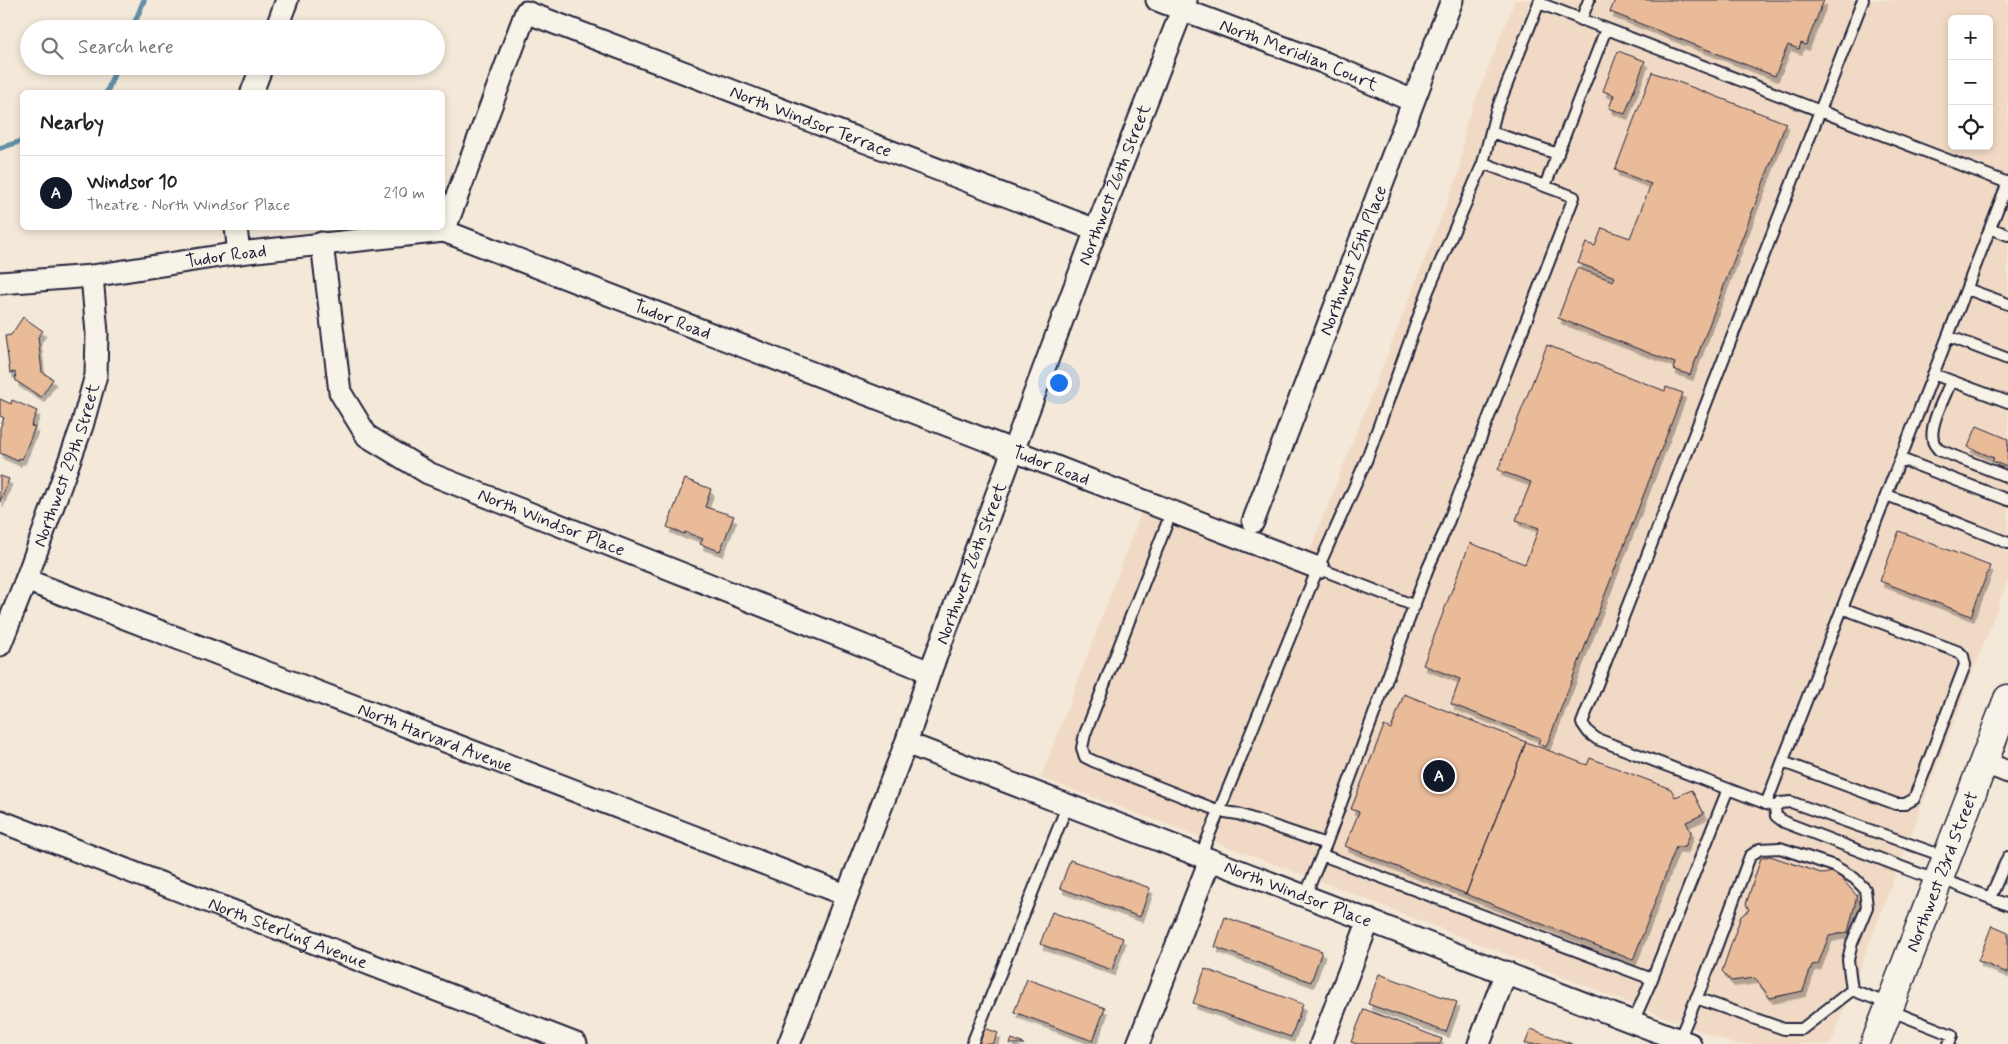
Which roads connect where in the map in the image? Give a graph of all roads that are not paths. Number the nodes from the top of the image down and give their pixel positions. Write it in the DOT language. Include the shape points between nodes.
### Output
graph roads {
  1 [pos="286,0"];
  2 [pos="1157,0"];
  3 [pos="1452,0"];
  4 [pos="1589,0"];
  5 [pos="1862,0"];
  6 [pos="1540,2"];
  7 [pos="1185,5"];
  8 [pos="279,20"];
  9 [pos="1582,20"];
  10 [pos="1606,29"];
  11 [pos="259,75"];
  12 [pos="253,90"];
  13 [pos="1413,101"];
  14 [pos="1819,110"];
  15 [pos="1491,132"];
  16 [pos="1558,154"];
  17 [pos="1483,163"];
  18 [pos="2008,183"];
  19 [pos="1545,186"];
  20 [pos="445,228"];
  21 [pos="1990,228"];
  22 [pos="236,230"];
  23 [pos="1096,230"];
  24 [pos="444,231"];
  25 [pos="2008,235"];
  26 [pos="322,243"];
  27 [pos="239,253"];
  28 [pos="92,276"];
  29 [pos="0,283"];
  30 [pos="1967,289"];
  31 [pos="2008,304"];
  32 [pos="1948,336"];
  33 [pos="2008,359"];
  34 [pos="1933,374"];
  35 [pos="1952,381"];
  36 [pos="2008,402"];
  37 [pos="1014,452"];
  38 [pos="1901,459"];
  39 [pos="2008,476"];
  40 [pos="1887,495"];
  41 [pos="2008,500"];
  42 [pos="1162,510"];
  43 [pos="1253,522"];
  44 [pos="2008,544"];
  45 [pos="1318,568"];
  46 [pos="26,580"];
  47 [pos="1415,606"];
  48 [pos="1842,608"];
  49 [pos="0,645"];
  50 [pos="930,672"];
  51 [pos="2007,703"];
  52 [pos="906,743"];
  53 [pos="1783,762"];
  54 [pos="1983,762"];
  55 [pos="2008,772"];
  56 [pos="1728,789"];
  57 [pos="1770,805"];
  58 [pos="1067,806"];
  59 [pos="1219,811"];
  60 [pos="0,821"];
  61 [pos="1326,844"];
  62 [pos="1322,855"];
  63 [pos="2008,857"];
  64 [pos="1205,858"];
  65 [pos="1941,872"];
  66 [pos="846,895"];
  67 [pos="1306,896"];
  68 [pos="1990,898"];
  69 [pos="2008,905"];
  70 [pos="1369,920"];
  71 [pos="1506,972"];
  72 [pos="1652,979"];
  73 [pos="1852,990"];
  74 [pos="1696,998"];
  75 [pos="1889,1007"];
  76 [pos="1633,1022"];
  77 [pos="1671,1040"];
  78 [pos="1950,1040"];
  79 [pos="576,1044"];
  80 [pos="789,1044"];
  81 [pos="972,1044"];
  82 [pos="1138,1044"];
  83 [pos="1320,1044"];
  84 [pos="1479,1044"];
  85 [pos="1875,1044"];
  1 -- 8 [label="street"];
  2 -- 7 [label="street, North Meridian Court"];
  3 -- 13 [label="street, Northwest 25th Place"];
  4 -- 9 [label="lane"];
  5 -- 14 [label="lane"];
  6 -- 9 [label="lane"];
  6 -- 15 [label="lane"];
  7 -- 13 [label="street, North Meridian Court"];
  7 -- 23 [label="street, Northwest 26th Street"];
  9 -- 10 [label="lane"];
  10 -- 14 [label="lane"];
  10 -- 16 [label="lane"];
  11 -- 12 [label="street"];
  13 -- 43 [label="street, Northwest 25th Place"];
  14 -- 18 [label="lane"];
  14 -- 56 [label="lane" via="1582,723 1597,739"];
  15 -- 16 [label="lane"];
  15 -- 17 [label="lane"];
  16 -- 19 [label="lane"];
  17 -- 19 [label="lane"];
  17 -- 45 [label="lane" via="1428,291 1366,461"];
  18 -- 21 [label="lane"];
  19 -- 47 [label="lane" via="1574,197"];
  20 -- 23 [label="street, North Windsor Terrace" via="526,12"];
  21 -- 25 [label="lane"];
  21 -- 30 [label="lane"];
  22 -- 27 [label="street"];
  23 -- 37 [label="street, Northwest 26th Street"];
  24 -- 26 [label="street, Tudor Road"];
  24 -- 37 [label="street, Tudor Road"];
  26 -- 27 [label="street, Tudor Road"];
  26 -- 50 [label="street, North Windsor Place" via="340,392 367,436 428,473"];
  27 -- 28 [label="street, Tudor Road"];
  28 -- 29 [label="street, Tudor Road"];
  28 -- 46 [label="street, Northwest 29th Street" via="97,333 96,375 82,426"];
  30 -- 31 [label="lane"];
  30 -- 32 [label="lane"];
  32 -- 33 [label="lane"];
  32 -- 34 [label="lane"];
  34 -- 35 [label="lane"];
  34 -- 38 [label="lane"];
  35 -- 36 [label="lane"];
  35 -- 39 [label="lane" via="1934,424 1934,444 1939,450"];
  37 -- 42 [label="street, Tudor Road"];
  37 -- 50 [label="street, Northwest 26th Street"];
  38 -- 40 [label="lane"];
  38 -- 41 [label="lane"];
  40 -- 44 [label="lane"];
  40 -- 48 [label="lane"];
  42 -- 45 [label="street, Tudor Road"];
  42 -- 59 [label="lane" via="1082,748 1085,757 1093,761"];
  45 -- 47 [label="lane"];
  45 -- 59 [label="lane"];
  46 -- 49 [label="street, Northwest 29th Street"];
  46 -- 66 [label="street, North Harvard Avenue"];
  47 -- 61 [label="lane"];
  48 -- 53 [label="lane"];
  48 -- 53 [label="lane" via="1963,656 1964,665 1914,799 1896,804"];
  50 -- 52 [label="street, Northwest 26th Street"];
  51 -- 54 [label="main road, Northwest 23rd Street"];
  52 -- 58 [label="street, North Windsor Place"];
  52 -- 66 [label="street, Northwest 26th Street"];
  53 -- 57 [label="lane"];
  54 -- 55 [label="street"];
  54 -- 65 [label="main road, Northwest 23rd Street"];
  56 -- 57 [label="lane"];
  56 -- 72 [label="lane"];
  57 -- 65 [label="lane" via="1791,802"];
  57 -- 65 [label="lane" via="1784,822"];
  58 -- 64 [label="street, North Windsor Place"];
  58 -- 81 [label="lane"];
  59 -- 61 [label="lane" via="1238,814"];
  59 -- 64 [label="lane"];
  60 -- 79 [label="street, North Sterling Avenue"];
  61 -- 62 [label="lane"];
  62 -- 67 [label="lane"];
  62 -- 72 [label="lane"];
  63 -- 68 [label="lane"];
  64 -- 67 [label="street, North Windsor Place"];
  64 -- 82 [label="street"];
  65 -- 68 [label="lane"];
  65 -- 75 [label="main road, Northwest 23rd Street"];
  66 -- 80 [label="street, Northwest 26th Street"];
  67 -- 70 [label="street, North Windsor Place"];
  68 -- 69 [label="lane"];
  70 -- 71 [label="street, North Windsor Place"];
  70 -- 83 [label="street"];
  71 -- 76 [label="street, North Windsor Place"];
  71 -- 84 [label="street"];
  72 -- 76 [label="lane"];
  73 -- 74 [label="lane" via="1802,1029 1784,1029"];
  73 -- 74 [label="lane" via="1848,960 1866,907 1865,889 1834,866 1768,847 1750,856"];
  73 -- 75 [label="lane"];
  74 -- 77 [label="lane"];
  75 -- 78 [label="lane"];
  75 -- 85 [label="main road, Northwest 23rd Street"];
  76 -- 77 [label="street, North Windsor Place"];
}
